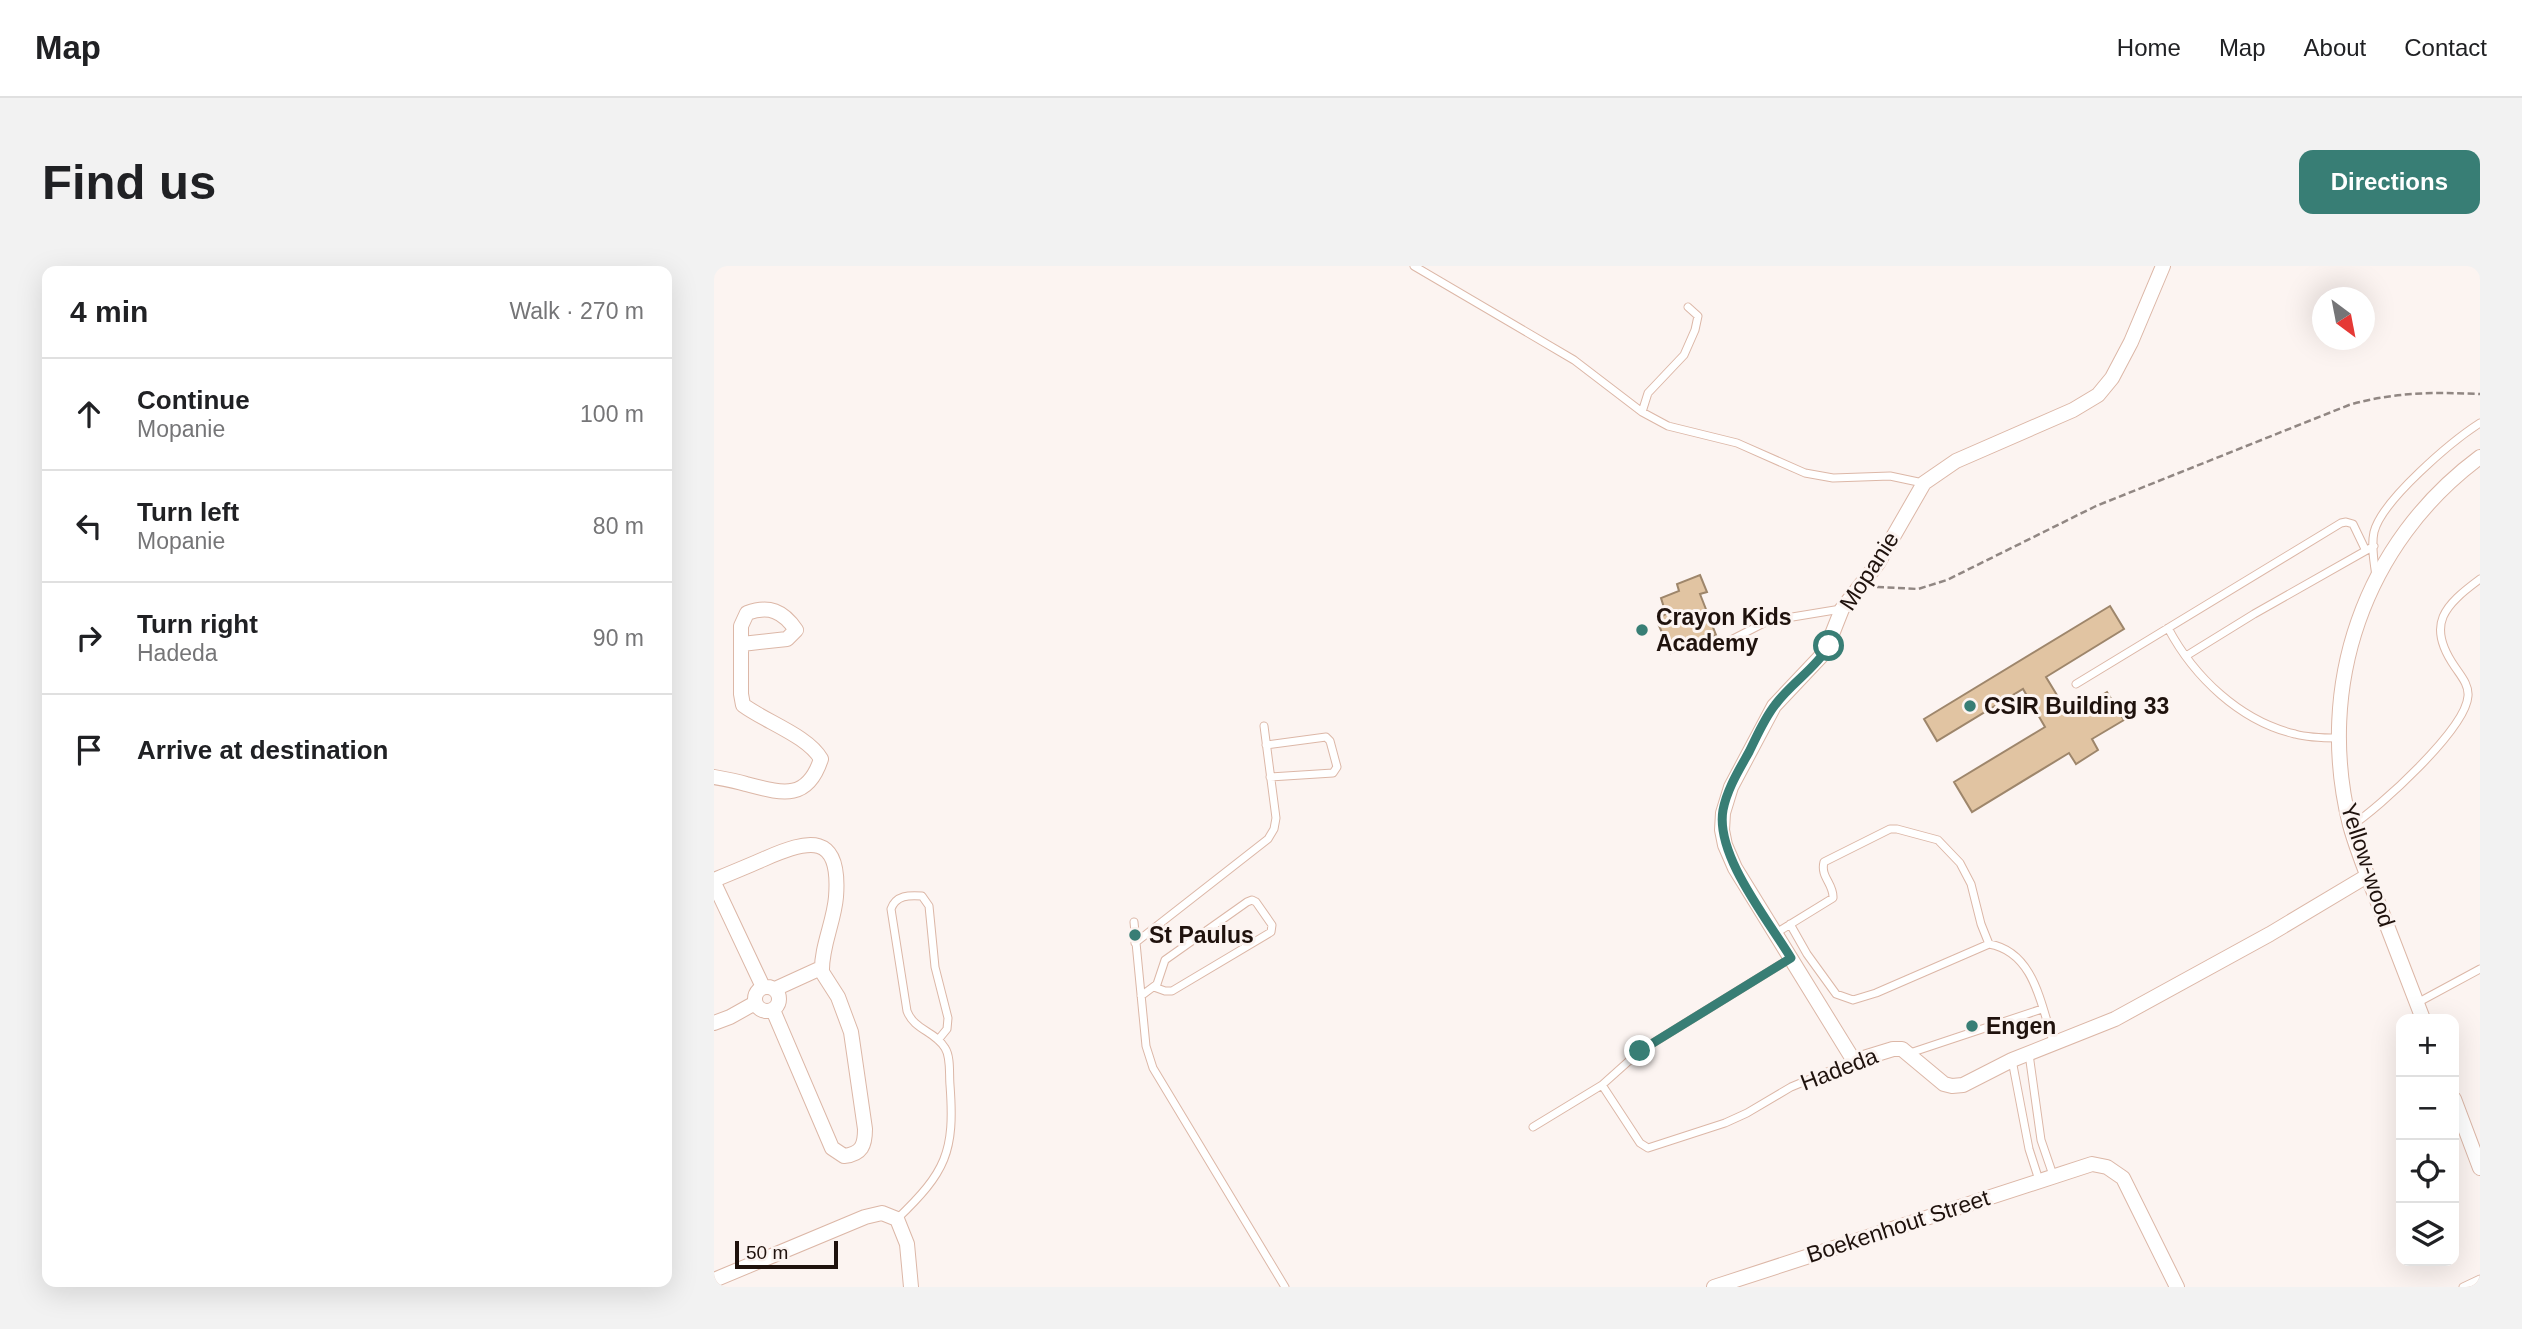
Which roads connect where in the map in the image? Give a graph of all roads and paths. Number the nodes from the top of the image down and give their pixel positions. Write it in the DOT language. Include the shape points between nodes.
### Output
graph roads {
  1 [pos="1414,266"];
  2 [pos="2162,266"];
  3 [pos="1688,307"];
  4 [pos="2480,394"];
  5 [pos="1642,412"];
  6 [pos="2480,423"];
  7 [pos="2480,457"];
  8 [pos="1924,483"];
  9 [pos="2374,546"];
  10 [pos="2365,549"];
  11 [pos="2480,579"];
  12 [pos="2376,580"];
  13 [pos="1871,587"];
  14 [pos="1842,609"];
  15 [pos="2168,628"];
  16 [pos="742,644"];
  17 [pos="1723,644"];
  18 [pos="2186,656"];
  19 [pos="2076,684"];
  20 [pos="1264,726"];
  21 [pos="2338,738"];
  22 [pos="1266,745"];
  23 [pos="1270,776"];
  24 [pos="714,777"];
  25 [pos="2351,826"];
  26 [pos="2367,876"];
  27 [pos="714,882"];
  28 [pos="1134,922"];
  29 [pos="1790,924"];
  30 [pos="1776,933"];
  31 [pos="1135,943"];
  32 [pos="1989,944"];
  33 [pos="1791,958"];
  34 [pos="2480,969"];
  35 [pos="822,972"];
  36 [pos="1154,987"];
  37 [pos="772,991"];
  38 [pos="1141,996"];
  39 [pos="755,1003"];
  40 [pos="2417,1003"];
  41 [pos="2042,1009"];
  42 [pos="773,1010"];
  43 [pos="2421,1014"];
  44 [pos="714,1023"];
  45 [pos="938,1040"];
  46 [pos="2054,1045"];
  47 [pos="1910,1053"];
  48 [pos="2029,1053"];
  49 [pos="2012,1060"];
  50 [pos="1854,1061"];
  51 [pos="1602,1085"];
  52 [pos="2459,1112"];
  53 [pos="1533,1127"];
  54 [pos="2480,1168"];
  55 [pos="2046,1177"];
  56 [pos="897,1219"];
  57 [pos="2480,1279"];
  58 [pos="714,1280"];
  59 [pos="911,1287"];
  60 [pos="1285,1287"];
  61 [pos="1714,1287"];
  62 [pos="2177,1287"];
  63 [pos="2463,1287"];
  1 -- 5 [label="lane" via="1574,360"];
  2 -- 8 [label="street, Mopanie" via="2130,342 2098,395 1956,461"];
  3 -- 5 [label="lane" via="1698,316 1695,330 1677,364 1648,393"];
  4 -- 13 [label="path" via="2414,392 2349,405 2096,506 1947,580 1918,589"];
  5 -- 8 [label="lane" via="1668,426 1749,447 1805,473 1833,478 1890,476"];
  6 -- 9 [label="lane" via="2407,485 2379,521"];
  7 -- 12 [label="street, Yellow-wood" via="2419,514"];
  8 -- 14 [label="street, Mopanie" via="1878,563"];
  9 -- 10 [label="lane"];
  9 -- 12 [label="lane"];
  10 -- 15 [label="lane" via="2353,524 2341,523"];
  10 -- 18 [label="lane"];
  11 -- 25 [label="lane" via="2451,601 2442,623 2442,642 2468,689 2462,715 2390,796"];
  12 -- 21 [label="street, Yellow-wood" via="2346,658"];
  14 -- 17 [label="lane" via="1768,621"];
  14 -- 30 [label="street, Mopanie" via="1825,652 1770,711 1731,787 1723,813 1723,837 1731,860"];
  15 -- 18 [label="lane"];
  15 -- 19 [label="lane"];
  16 -- 24 [label="street" via="743,705 814,747 821,759 816,777 787,792"];
  18 -- 21 [label="lane" via="2207,682 2261,722 2299,736"];
  20 -- 22 [label="lane"];
  21 -- 25 [label="street, Yellow-wood"];
  22 -- 23 [label="lane"];
  22 -- 23 [label="lane" via="1326,737 1336,767 1333,773"];
  23 -- 31 [label="lane" via="1276,818 1268,839"];
  25 -- 26 [label="street, Yellow-wood"];
  26 -- 40 [label="street, Yellow-wood"];
  26 -- 46 [label="street, Hadeda" via="2164,993"];
  27 -- 35 [label="street" via="803,844 825,850 832,862 836,897"];
  27 -- 37 [label="street"];
  28 -- 31 [label="lane"];
  29 -- 30 [label="lane"];
  29 -- 32 [label="lane" via="1836,993 1853,1000"];
  29 -- 32 [label="lane" via="1833,898 1824,862 1897,829 1938,840 1960,863 1975,893"];
  30 -- 33 [label="street, Mopanie"];
  31 -- 38 [label="lane"];
  32 -- 41 [label="lane" via="2023,962"];
  33 -- 50 [label="street, Mopanie"];
  33 -- 51 [label="lane" via="1640,1051"];
  34 -- 40 [label="lane"];
  35 -- 37 [label="street"];
  35 -- 42 [label="street" via="838,997 853,1041 865,1129 865,1144 859,1152 844,1156 832,1148"];
  36 -- 36 [label="lane" via="1165,960 1247,902 1256,902 1272,925 1271,932 1172,991"];
  36 -- 38 [label="lane"];
  37 -- 39 [label="street" via="757,992"];
  37 -- 42 [label="street" via="779,1004"];
  38 -- 60 [label="lane" via="1153,1068"];
  39 -- 42 [label="street" via="762,1011"];
  39 -- 44 [label="street"];
  40 -- 43 [label="street, Yellow-wood"];
  41 -- 46 [label="lane"];
  41 -- 47 [label="lane"];
  45 -- 45 [label="lane" via="913,1023 907,1011 891,909 902,897 922,896 929,906 935,967 948,1018 947,1029"];
  45 -- 56 [label="lane" via="948,1056 950,1145 946,1159 916,1201"];
  46 -- 48 [label="street, Hadeda"];
  47 -- 49 [label="street, Hadeda" via="1952,1087"];
  47 -- 50 [label="street, Hadeda" via="1893,1049"];
  48 -- 49 [label="street, Hadeda"];
  48 -- 55 [label="lane"];
  49 -- 55 [label="lane" via="2029,1149"];
  50 -- 51 [label="lane, Hadeda" via="1790,1087 1725,1123 1648,1147 1640,1143"];
  51 -- 53 [label="lane"];
  52 -- 54 [label="street"];
  55 -- 61 [label="street, Boekenhout Street"];
  55 -- 62 [label="street, Boekenhout Street" via="2102,1165 2123,1178"];
  56 -- 58 [label="street" via="872,1214"];
  56 -- 59 [label="street" via="907,1244"];
  57 -- 63 [label="lane"];
}
